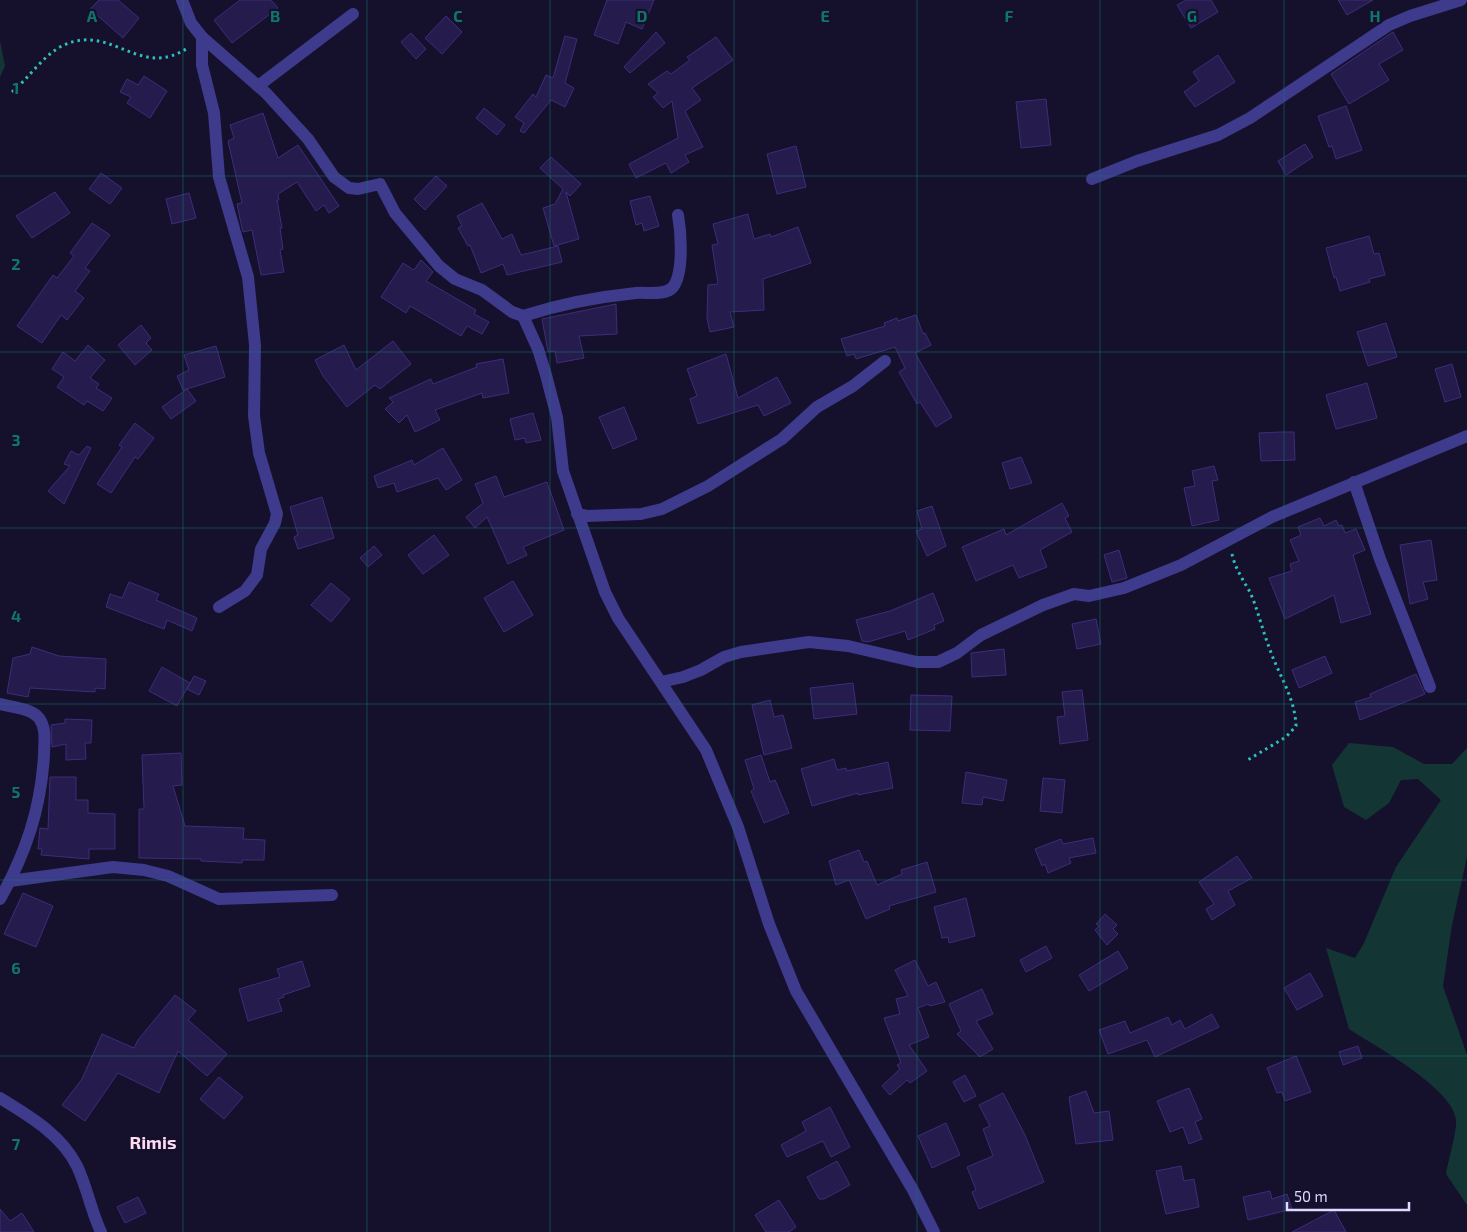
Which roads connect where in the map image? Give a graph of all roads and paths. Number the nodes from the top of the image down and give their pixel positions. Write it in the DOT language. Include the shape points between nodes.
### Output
graph roads {
  1 [pos="182,0"];
  2 [pos="1461,0"];
  3 [pos="353,14"];
  4 [pos="202,37"];
  5 [pos="258,86"];
  6 [pos="12,92"];
  7 [pos="1092,180"];
  8 [pos="678,215"];
  9 [pos="523,316"];
  10 [pos="885,361"];
  11 [pos="1467,436"];
  12 [pos="1354,482"];
  13 [pos="576,514"];
  14 [pos="1231,538"];
  15 [pos="219,606"];
  16 [pos="661,682"];
  17 [pos="1430,687"];
  18 [pos="0,704"];
  19 [pos="1246,761"];
  20 [pos="10,881"];
  21 [pos="332,895"];
  22 [pos="0,899"];
  23 [pos="0,1098"];
  24 [pos="101,1232"];
  25 [pos="934,1232"];
  1 -- 4 [label="street" via="191,23"];
  2 -- 7 [label="street" via="1389,25 1250,118 1218,135 1137,161"];
  3 -- 5 [label="street"];
  4 -- 5 [label="street"];
  4 -- 6 [label="path" via="166,59 154,60 93,40 65,44 54,50"];
  4 -- 15 [label="street" via="202,64 214,113 219,177 248,277 255,345 254,416 259,454 277,514 261,549 257,575 245,591"];
  5 -- 9 [label="street" via="308,139 334,177 349,188 380,184 395,213 439,266"];
  8 -- 9 [label="street" via="680,272 668,291 580,300"];
  9 -- 13 [label="street" via="546,374 563,471"];
  10 -- 13 [label="street" via="858,383 817,407 782,439 708,486 662,508 641,514"];
  11 -- 12 [label="street"];
  12 -- 14 [label="street"];
  12 -- 17 [label="street"];
  13 -- 16 [label="street" via="618,618"];
  14 -- 16 [label="street" via="1181,565 1124,588 1097,595 1074,594 1044,605 981,635 938,662 917,662 848,646 809,642 741,652 683,677"];
  14 -- 19 [label="path" via="1235,566 1250,594 1296,716 1296,726 1286,737"];
  16 -- 25 [label="street" via="706,750 721,782 769,924 796,991 913,1190"];
  18 -- 20 [label="street" via="38,717 44,728 40,798 33,828"];
  20 -- 21 [label="street" via="113,867 168,876 219,899"];
  20 -- 22 [label="street"];
  23 -- 24 [label="street" via="38,1121 58,1138 77,1166"];
}
